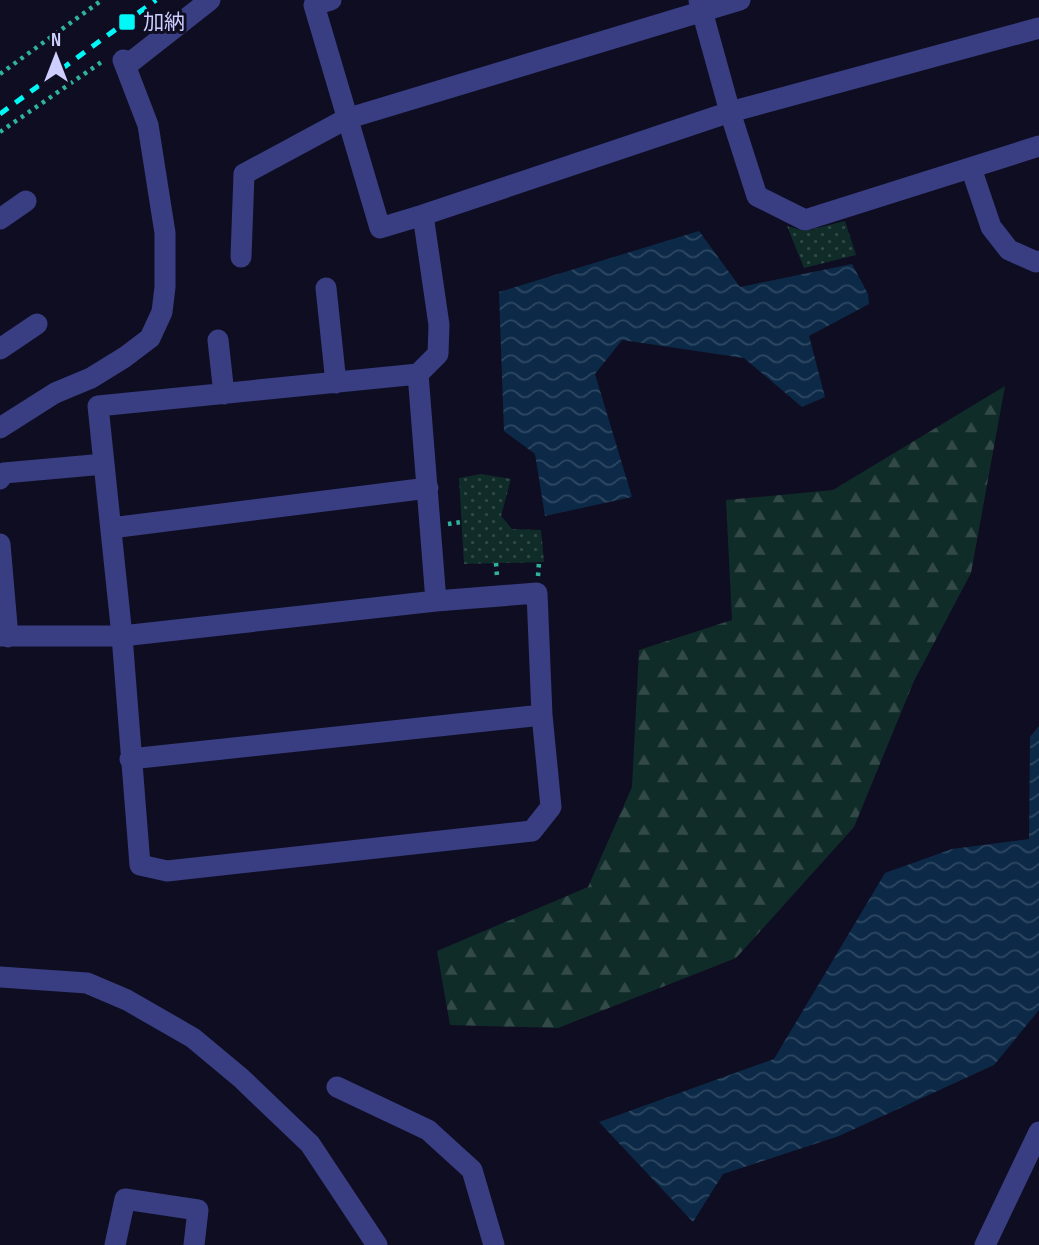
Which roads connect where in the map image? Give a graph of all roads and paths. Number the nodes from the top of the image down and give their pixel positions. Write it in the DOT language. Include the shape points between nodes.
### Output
graph roads {
  1 [pos="102,0"];
  2 [pos="210,0"];
  3 [pos="331,0"];
  4 [pos="740,0"];
  5 [pos="701,6"];
  6 [pos="1039,28"];
  7 [pos="122,60"];
  8 [pos="0,74"];
  9 [pos="730,112"];
  10 [pos="346,119"];
  11 [pos="0,132"];
  12 [pos="1039,146"];
  13 [pos="971,168"];
  14 [pos="26,201"];
  15 [pos="423,215"];
  16 [pos="0,219"];
  17 [pos="241,257"];
  18 [pos="1039,261"];
  19 [pos="326,288"];
  20 [pos="37,324"];
  21 [pos="218,340"];
  22 [pos="0,349"];
  23 [pos="418,374"];
  24 [pos="336,383"];
  25 [pos="224,394"];
  26 [pos="0,428"];
  27 [pos="104,464"];
  28 [pos="0,479"];
  29 [pos="428,488"];
  30 [pos="111,528"];
  31 [pos="0,544"];
  32 [pos="436,601"];
  33 [pos="4,636"];
  34 [pos="122,636"];
  35 [pos="542,715"];
  36 [pos="130,759"];
  37 [pos="0,976"];
  38 [pos="337,1087"];
  39 [pos="1039,1132"];
  40 [pos="116,1245"];
  41 [pos="194,1245"];
  42 [pos="377,1245"];
  43 [pos="494,1245"];
  44 [pos="985,1245"];
  1 -- 8 [label="path"];
  2 -- 7 [label="street" via="131,62"];
  3 -- 10 [label="street" via="314,5"];
  4 -- 5 [label="street"];
  5 -- 9 [label="street"];
  5 -- 10 [label="street"];
  6 -- 9 [label="street"];
  7 -- 11 [label="path" via="111,55"];
  7 -- 26 [label="street" via="148,125 165,233 162,312 150,338 125,357"];
  9 -- 13 [label="street" via="757,196 806,220"];
  9 -- 15 [label="street"];
  10 -- 15 [label="street" via="380,228"];
  10 -- 17 [label="street" via="244,174"];
  12 -- 13 [label="street"];
  13 -- 18 [label="street" via="990,227 1009,250"];
  14 -- 16 [label="street"];
  15 -- 23 [label="street" via="439,325 438,354"];
  19 -- 24 [label="street"];
  20 -- 22 [label="street"];
  21 -- 25 [label="street"];
  23 -- 24 [label="street"];
  23 -- 29 [label="street"];
  24 -- 25 [label="street"];
  25 -- 27 [label="street" via="98,407"];
  27 -- 28 [label="street" via="4,473"];
  27 -- 30 [label="street"];
  29 -- 30 [label="street"];
  29 -- 32 [label="street"];
  30 -- 34 [label="street"];
  31 -- 33 [label="street"];
  32 -- 34 [label="street"];
  32 -- 35 [label="street" via="537,593"];
  33 -- 34 [label="street"];
  34 -- 36 [label="street"];
  35 -- 36 [label="street"];
  35 -- 36 [label="street" via="551,807 532,831 181,870 140,865"];
  37 -- 42 [label="street" via="87,983 193,1038 310,1144"];
  38 -- 43 [label="street" via="428,1130 472,1170"];
  39 -- 44 [label="street"];
  40 -- 41 [label="street" via="125,1199 198,1210"];
}
